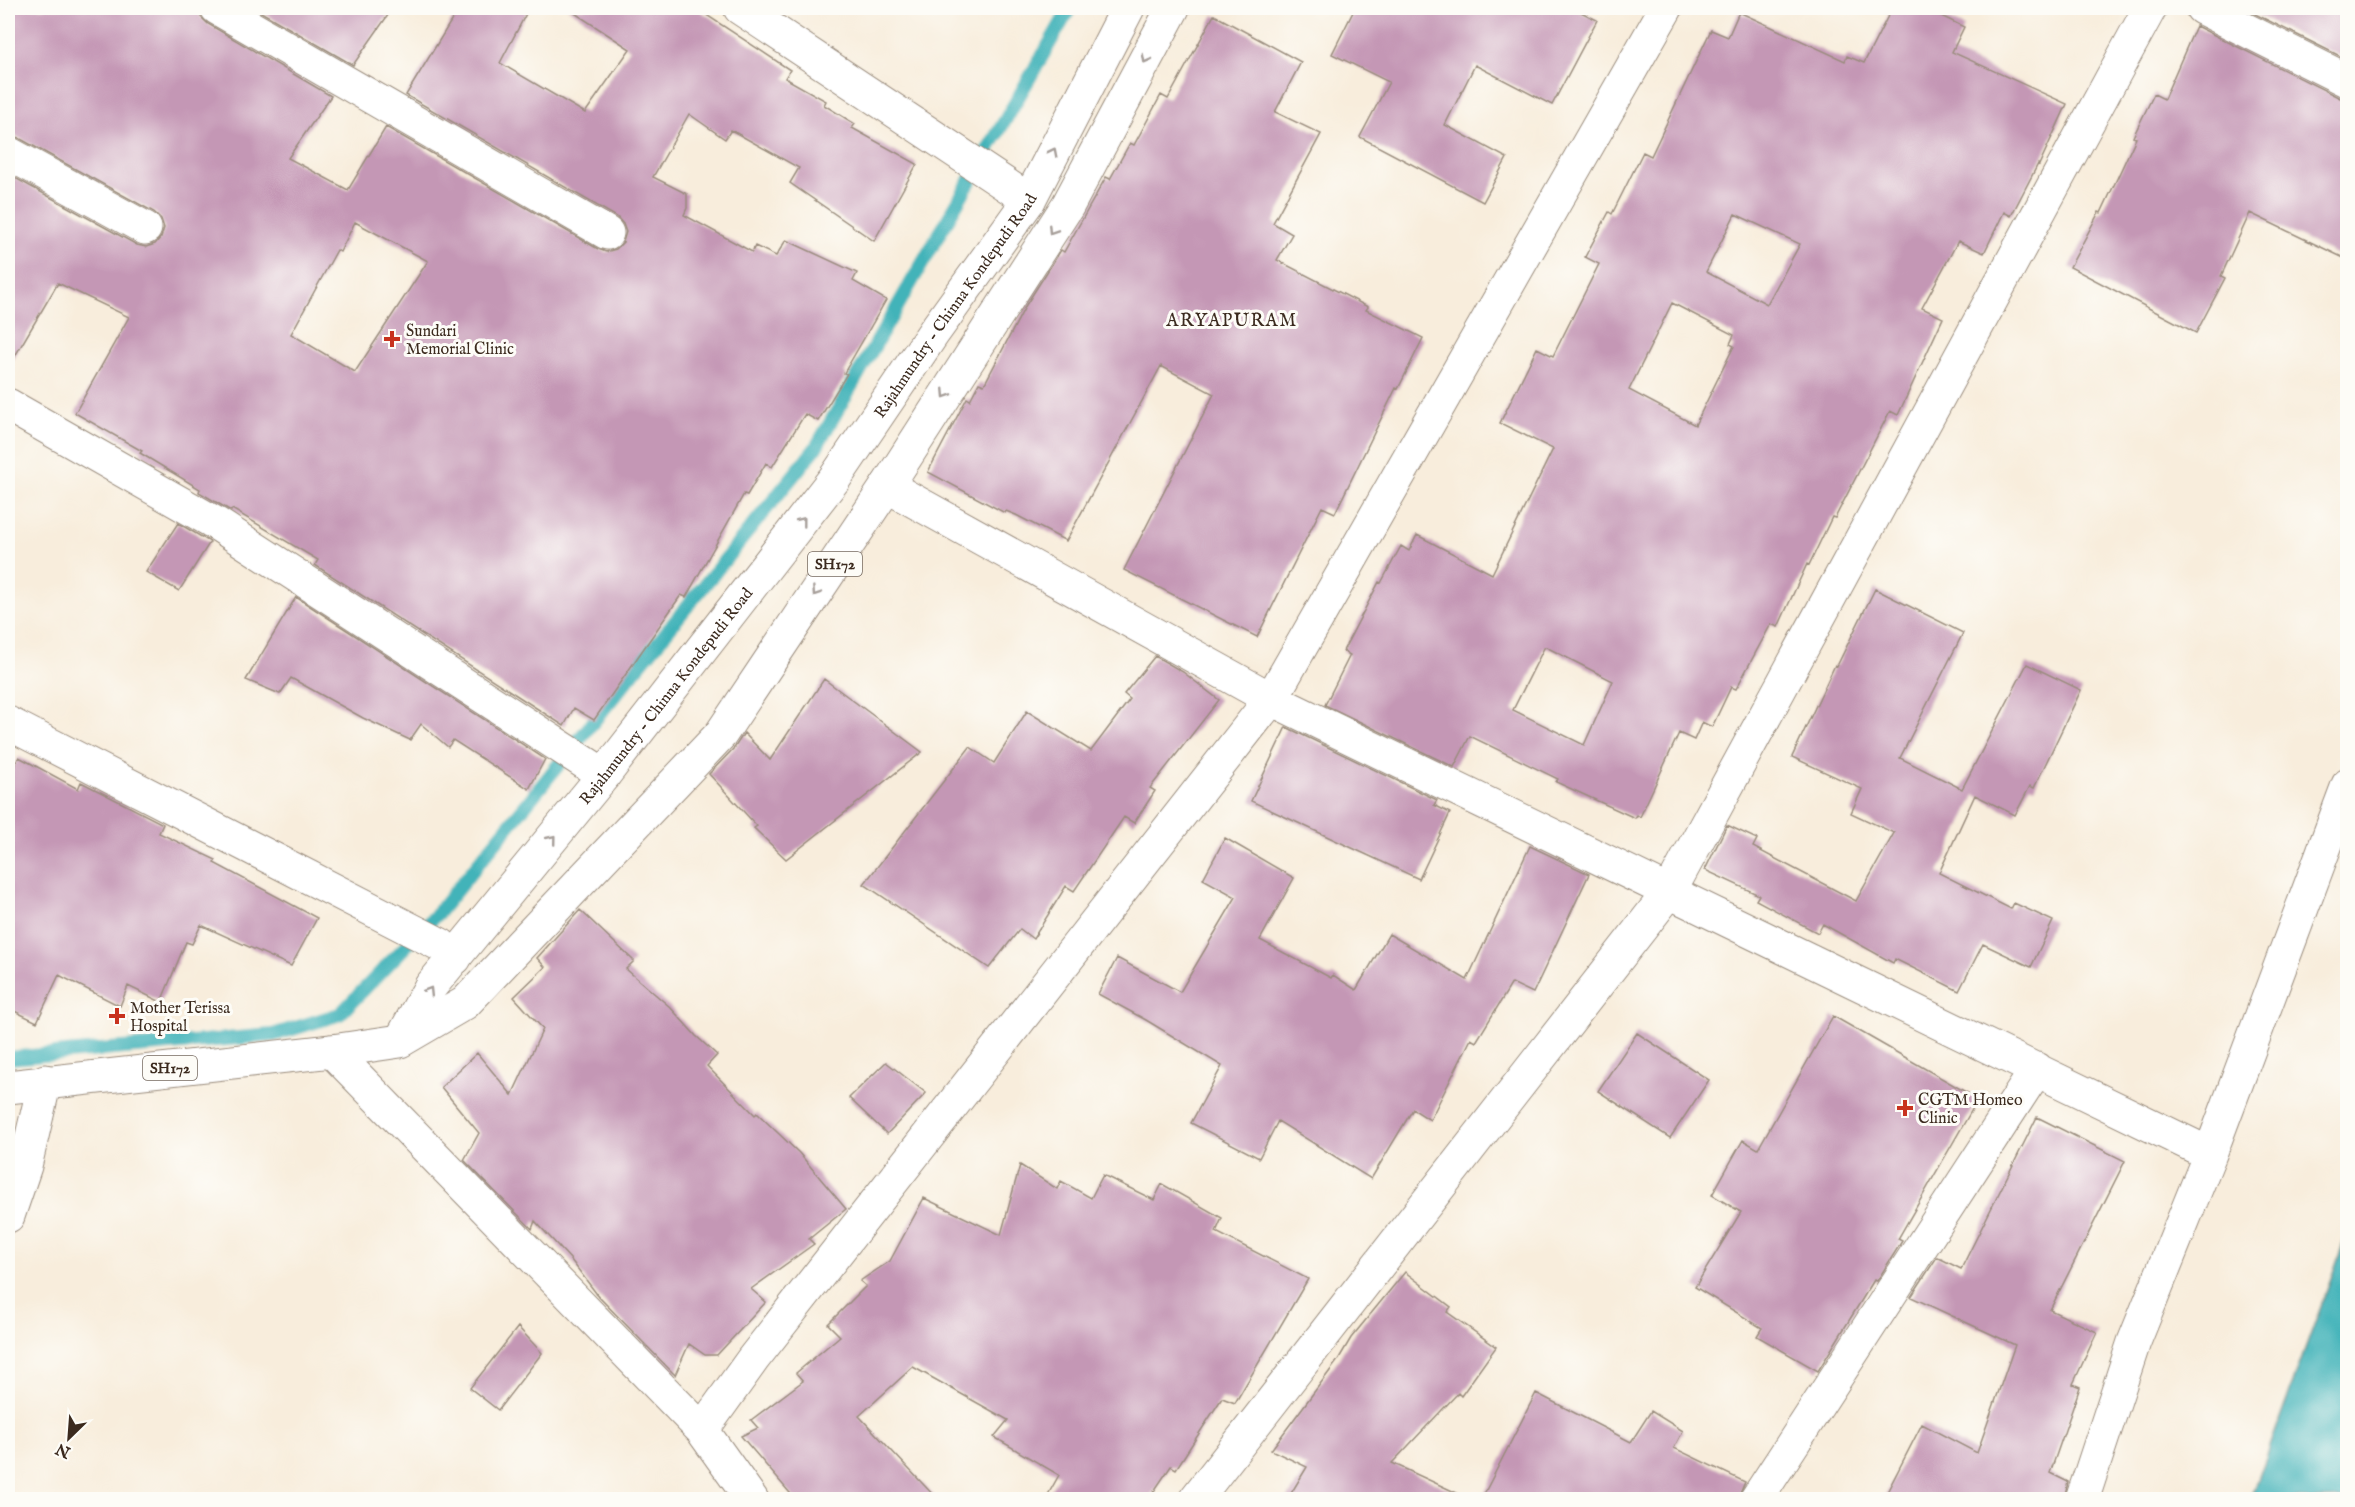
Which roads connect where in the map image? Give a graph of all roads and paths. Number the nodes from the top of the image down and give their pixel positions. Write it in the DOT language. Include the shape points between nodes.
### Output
graph roads {
  1 [pos="217,8"];
  2 [pos="740,8"];
  3 [pos="1128,8"];
  4 [pos="1173,8"];
  5 [pos="1666,8"];
  6 [pos="2150,8"];
  7 [pos="2202,8"];
  8 [pos="2348,81"];
  9 [pos="8,153"];
  10 [pos="1029,200"];
  11 [pos="145,228"];
  12 [pos="607,233"];
  13 [pos="8,405"];
  14 [pos="887,486"];
  15 [pos="1271,699"];
  16 [pos="8,723"];
  17 [pos="604,775"];
  18 [pos="2348,785"];
  19 [pos="1670,891"];
  20 [pos="455,958"];
  21 [pos="400,1041"];
  22 [pos="332,1051"];
  23 [pos="2037,1069"];
  24 [pos="45,1082"];
  25 [pos="8,1087"];
  26 [pos="2210,1154"];
  27 [pos="8,1216"];
  28 [pos="702,1430"];
  29 [pos="752,1500"];
  30 [pos="1195,1500"];
  31 [pos="1756,1500"];
  32 [pos="2082,1500"];
  1 -- 12 [label="street"];
  2 -- 10 [label="street"];
  10 -- 3 [label="street, Rajahmundry - Chinna Kondepudi Road / SH172, one-way"];
  4 -- 14 [label="street, SH172, one-way" via="1068,205"];
  5 -- 15 [label="street"];
  6 -- 19 [label="street"];
  7 -- 8 [label="street"];
  9 -- 11 [label="street"];
  17 -- 10 [label="street, Rajahmundry - Chinna Kondepudi Road / SH172, one-way" via="835,478"];
  13 -- 17 [label="street" via="217,524"];
  14 -- 15 [label="street"];
  14 -- 21 [label="street, SH172, one-way" via="721,734 465,1003"];
  15 -- 19 [label="street"];
  15 -- 28 [label="street" via="753,1359"];
  16 -- 20 [label="street" via="441,945"];
  20 -- 17 [label="street, Rajahmundry - Chinna Kondepudi Road / SH172, one-way"];
  18 -- 26 [label="street"];
  19 -- 23 [label="street"];
  19 -- 30 [label="street"];
  21 -- 20 [label="street, Rajahmundry - Chinna Kondepudi Road / SH172, one-way" via="431,986"];
  21 -- 22 [label="street, SH172"];
  22 -- 24 [label="street, SH172"];
  22 -- 28 [label="street"];
  23 -- 26 [label="street"];
  23 -- 31 [label="street"];
  24 -- 25 [label="street, SH172"];
  24 -- 27 [label="street" via="25,1166"];
  26 -- 32 [label="street" via="2134,1342"];
  28 -- 29 [label="street"];
}
